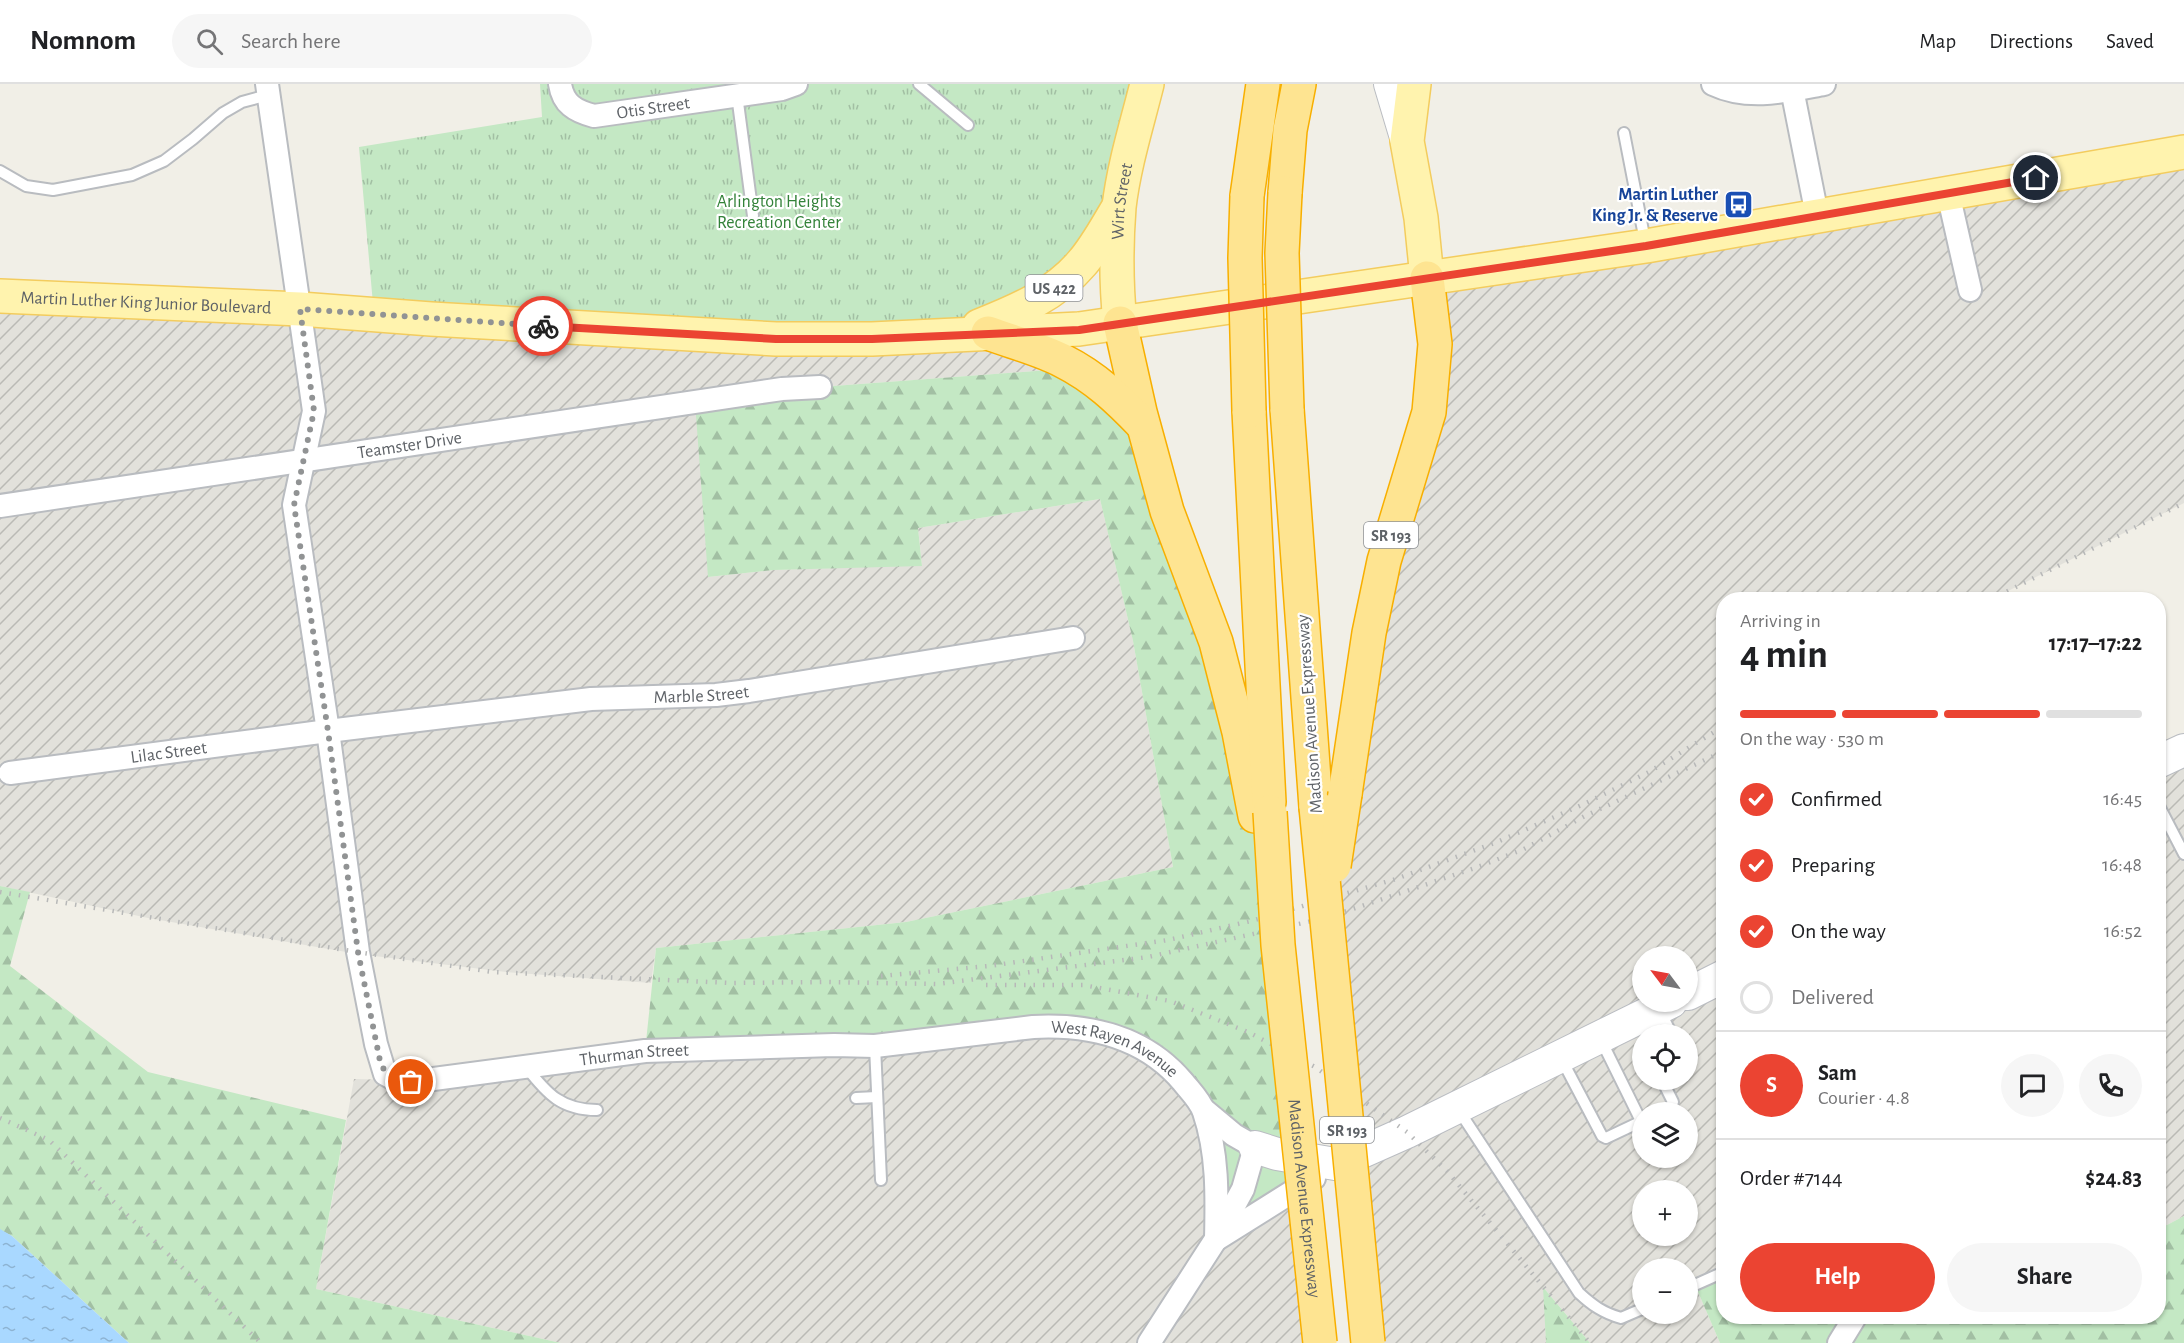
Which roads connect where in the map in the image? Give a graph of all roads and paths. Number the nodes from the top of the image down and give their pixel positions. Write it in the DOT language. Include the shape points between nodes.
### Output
graph roads {
  1 [pos="560,84"];
  2 [pos="796,84"];
  3 [pos="919,84"];
  4 [pos="1147,84"];
  5 [pos="1263,84"];
  6 [pos="1299,84"];
  7 [pos="1390,84"];
  8 [pos="1414,84"];
  9 [pos="1713,84"];
  10 [pos="1824,84"];
  11 [pos="1791,87"];
  12 [pos="268,89"];
  13 [pos="737,95"];
  14 [pos="968,125"];
  15 [pos="1624,133"];
  16 [pos="1407,141"];
  17 [pos="2184,152"];
  18 [pos="0,171"];
  19 [pos="1948,193"];
  20 [pos="1119,207"];
  21 [pos="1817,215"];
  22 [pos="753,216"];
  23 [pos="1646,246"];
  24 [pos="1427,278"];
  25 [pos="1970,290"];
  26 [pos="0,296"];
  27 [pos="300,309"];
  28 [pos="1120,323"];
  29 [pos="974,333"];
  30 [pos="820,387"];
  31 [pos="1143,425"];
  32 [pos="303,461"];
  33 [pos="0,506"];
  34 [pos="1072,638"];
  35 [pos="328,731"];
  36 [pos="2184,750"];
  37 [pos="2166,758"];
  38 [pos="5,773"];
  39 [pos="1330,800"];
  40 [pos="1262,814"];
  41 [pos="2166,816"];
  42 [pos="2180,838"];
  43 [pos="2184,854"];
  44 [pos="1716,980"];
  45 [pos="1698,989"];
  46 [pos="1667,1015"];
  47 [pos="1599,1038"];
  48 [pos="875,1046"];
  49 [pos="1560,1057"];
  50 [pos="527,1068"];
  51 [pos="877,1097"];
  52 [pos="856,1098"];
  53 [pos="1632,1102"];
  54 [pos="1457,1107"];
  55 [pos="597,1110"];
  56 [pos="1204,1110"];
  57 [pos="1632,1126"];
  58 [pos="1255,1147"];
  59 [pos="1335,1164"];
  60 [pos="881,1180"];
  61 [pos="1216,1239"];
  62 [pos="1716,1276"];
  63 [pos="1698,1284"];
  64 [pos="1632,1313"];
  65 [pos="1851,1324"];
  66 [pos="1149,1343"];
  67 [pos="1320,1343"];
  68 [pos="1368,1343"];
  69 [pos="1839,1343"];
  1 -- 13 [label="street, Otis Street" via="571,107 594,116"];
  2 -- 13 [label="street, Otis Street"];
  3 -- 14 [label="lane"];
  4 -- 20 [label="main road, Wirt Street / US 422"];
  5 -- 40 [label="highway, Madison Avenue Expressway, bridge" via="1247,196 1245,258"];
  6 -- 39 [label="highway, Madison Avenue Expressway, bridge" via="1290,130 1282,253 1287,409"];
  7 -- 16 [label="street"];
  8 -- 16 [label="main road"];
  9 -- 11 [label="street" via="1765,94"];
  10 -- 11 [label="street"];
  11 -- 21 [label="street"];
  12 -- 18 [label="lane" via="223,113 164,161 132,175 53,190 26,186"];
  12 -- 27 [label="street"];
  13 -- 22 [label="lane"];
  15 -- 23 [label="lane"];
  16 -- 24 [label="main road"];
  17 -- 19 [label="main road, Martin Luther King Junior Boulevard"];
  19 -- 21 [label="main road, Martin Luther King Junior Boulevard"];
  19 -- 25 [label="street"];
  20 -- 28 [label="main road, Wirt Street" via="1116,282"];
  20 -- 29 [label="main road, US 422" via="1082,263 1061,283"];
  21 -- 23 [label="main road, Martin Luther King Junior Boulevard"];
  23 -- 24 [label="main road, Martin Luther King Junior Boulevard"];
  24 -- 28 [label="main road, Martin Luther King Junior Boulevard / US 422"];
  24 -- 39 [label="highway, SR 193" via="1435,344 1429,412 1384,561"];
  26 -- 27 [label="main road, Martin Luther King Junior Boulevard / US 422"];
  27 -- 29 [label="main road, Martin Luther King Junior Boulevard / US 422" via="776,339"];
  27 -- 32 [label="street" via="314,411"];
  28 -- 29 [label="main road, Martin Luther King Junior Boulevard / US 422" via="1079,330"];
  28 -- 31 [label="highway"];
  29 -- 31 [label="highway" via="1076,368 1108,390"];
  30 -- 32 [label="street, Teamster Drive" via="782,389"];
  31 -- 40 [label="highway" via="1167,511 1216,642"];
  32 -- 33 [label="street, Teamster Drive"];
  32 -- 35 [label="street" via="294,505"];
  34 -- 35 [label="street, Marble Street" via="749,691 591,699"];
  35 -- 38 [label="street, Lilac Street"];
  35 -- 50 [label="street, Thurman Street" via="360,965 385,1074 411,1082"];
  36 -- 37 [label="street"];
  39 -- 68 [label="highway, SR 193, bridge" via="1326,918"];
  40 -- 67 [label="highway, Madison Avenue Expressway / SR 193, bridge"];
  41 -- 42 [label="lane"];
  42 -- 43 [label="lane"];
  44 -- 45 [label="street"];
  46 -- 47 [label="street"];
  47 -- 49 [label="street"];
  47 -- 53 [label="lane"];
  48 -- 50 [label="street, Thurman Street" via="645,1051"];
  48 -- 51 [label="lane"];
  48 -- 56 [label="street, West Rayen Avenue" via="1033,1027 1089,1029 1116,1036 1155,1056 1174,1072"];
  49 -- 54 [label="street"];
  49 -- 57 [label="lane" via="1602,1136 1606,1138"];
  50 -- 55 [label="lane" via="554,1098 566,1105"];
  51 -- 52 [label="lane"];
  51 -- 60 [label="lane"];
  54 -- 59 [label="street"];
  54 -- 64 [label="lane" via="1579,1293 1606,1314 1621,1318"];
  56 -- 58 [label="street"];
  56 -- 61 [label="street, West Rayen Avenue" via="1218,1184"];
  58 -- 59 [label="street"];
  58 -- 61 [label="street" via="1243,1189"];
  59 -- 61 [label="street"];
  61 -- 66 [label="street"];
  62 -- 63 [label="lane"];
  65 -- 69 [label="street"];
}
